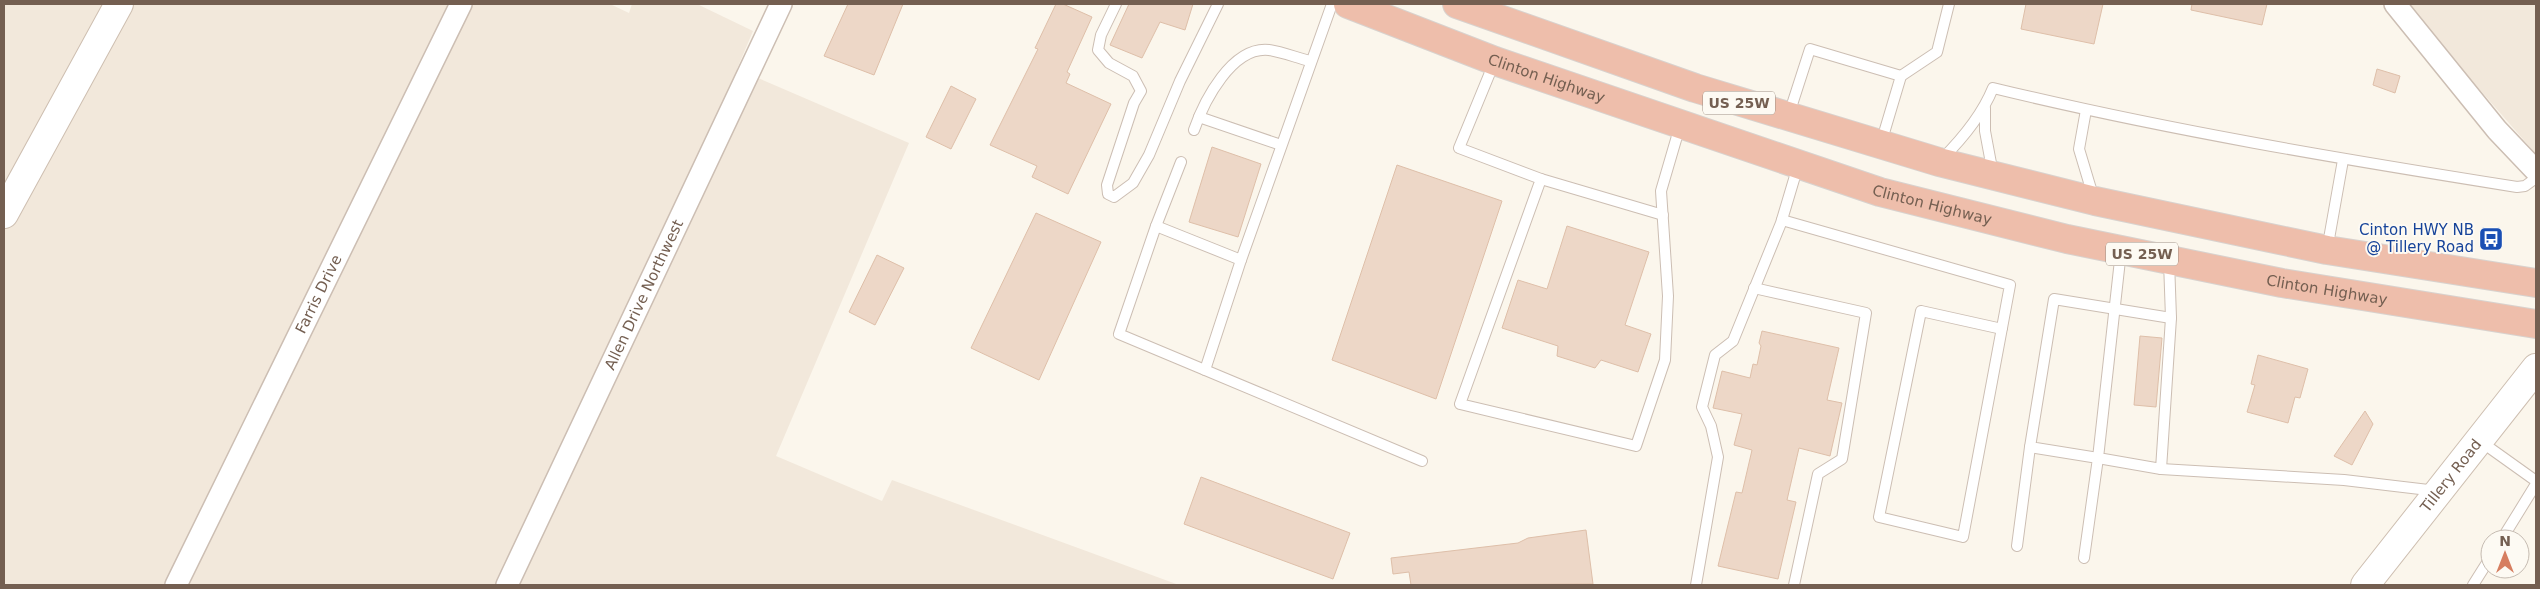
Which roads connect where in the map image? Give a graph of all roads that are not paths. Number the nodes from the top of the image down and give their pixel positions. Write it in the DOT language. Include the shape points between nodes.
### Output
graph roads {
  1 [pos="119,4"];
  2 [pos="461,4"];
  3 [pos="781,4"];
  4 [pos="1116,4"];
  5 [pos="1218,4"];
  6 [pos="1332,4"];
  7 [pos="1348,4"];
  8 [pos="1457,4"];
  9 [pos="1949,4"];
  10 [pos="2395,4"];
  11 [pos="1565,42"];
  12 [pos="1310,61"];
  13 [pos="1495,61"];
  14 [pos="1900,76"];
  15 [pos="1552,80"];
  16 [pos="1985,108"];
  17 [pos="2086,110"];
  18 [pos="1199,117"];
  19 [pos="1788,118"];
  20 [pos="1680,124"];
  21 [pos="1194,130"];
  22 [pos="1281,145"];
  23 [pos="1880,146"];
  24 [pos="2343,160"];
  25 [pos="1181,162"];
  26 [pos="1939,162"];
  27 [pos="1798,165"];
  28 [pos="2536,171"];
  29 [pos="1993,176"];
  30 [pos="2536,178"];
  31 [pos="1541,179"];
  32 [pos="2026,184"];
  33 [pos="2095,201"];
  34 [pos="4,214"];
  35 [pos="1663,216"];
  36 [pos="1782,220"];
  37 [pos="1156,226"];
  38 [pos="2015,226"];
  39 [pos="2122,250"];
  40 [pos="2327,250"];
  41 [pos="1241,260"];
  42 [pos="2169,260"];
  43 [pos="2536,283"];
  44 [pos="1754,288"];
  45 [pos="2116,309"];
  46 [pos="2171,318"];
  47 [pos="2536,324"];
  48 [pos="2002,329"];
  49 [pos="2536,368"];
  50 [pos="1205,370"];
  51 [pos="2479,440"];
  52 [pos="2030,447"];
  53 [pos="2098,458"];
  54 [pos="1422,460"];
  55 [pos="2161,469"];
  56 [pos="2536,483"];
  57 [pos="2437,491"];
  58 [pos="2508,529"];
  59 [pos="2017,546"];
  60 [pos="2084,558"];
  61 [pos="2480,574"];
  62 [pos="176,585"];
  63 [pos="506,585"];
  64 [pos="1696,585"];
  65 [pos="1794,585"];
  66 [pos="2365,585"];
  67 [pos="2473,585"];
  1 -- 34 [label="main road"];
  2 -- 62 [label="street, Farris Drive"];
  3 -- 63 [label="street, Allen Drive Northwest"];
  4 -- 5 [label="lane" via="1100,35 1098,50 1109,63 1133,76 1141,91 1134,103 1107,185 1108,194 1114,197 1133,183"];
  6 -- 12 [label="lane"];
  7 -- 13 [label="highway, Clinton Highway / US 25W"];
  8 -- 11 [label="highway, US 25W"];
  9 -- 14 [label="lane" via="1937,52"];
  10 -- 28 [label="street" via="2497,130"];
  11 -- 15 [label="highway"];
  11 -- 19 [label="highway, US 25W"];
  12 -- 18 [label="lane" via="1268,50 1246,56 1222,76"];
  12 -- 22 [label="lane"];
  13 -- 15 [label="highway, Clinton Highway / US 25W"];
  13 -- 31 [label="lane" via="1459,148"];
  14 -- 19 [label="lane" via="1810,49"];
  14 -- 23 [label="lane"];
  15 -- 20 [label="highway, Clinton Highway / US 25W"];
  16 -- 17 [label="lane" via="1993,88"];
  16 -- 26 [label="lane"];
  16 -- 29 [label="lane" via="1985,131"];
  17 -- 24 [label="lane"];
  17 -- 33 [label="lane" via="2079,149"];
  18 -- 21 [label="lane"];
  18 -- 22 [label="lane"];
  19 -- 23 [label="highway, US 25W"];
  20 -- 27 [label="highway, Clinton Highway / US 25W"];
  20 -- 35 [label="lane" via="1661,191"];
  22 -- 41 [label="lane"];
  23 -- 26 [label="highway, US 25W"];
  24 -- 30 [label="lane" via="2517,187 2526,186"];
  24 -- 40 [label="lane"];
  25 -- 37 [label="lane"];
  26 -- 29 [label="highway, US 25W"];
  27 -- 36 [label="lane"];
  27 -- 38 [label="highway, Clinton Highway / US 25W" via="1880,192"];
  29 -- 32 [label="highway, US 25W"];
  31 -- 35 [label="lane"];
  31 -- 35 [label="lane" via="1460,404 1636,446 1665,360 1668,296"];
  32 -- 33 [label="highway, US 25W"];
  32 -- 38 [label="highway"];
  33 -- 40 [label="highway, US 25W"];
  36 -- 44 [label="lane"];
  36 -- 48 [label="lane" via="2010,285"];
  37 -- 41 [label="lane"];
  37 -- 50 [label="lane" via="1120,334"];
  38 -- 39 [label="highway, Clinton Highway / US 25W"];
  39 -- 42 [label="highway, Clinton Highway / US 25W"];
  39 -- 45 [label="lane"];
  40 -- 43 [label="highway, US 25W"];
  41 -- 50 [label="lane"];
  42 -- 46 [label="lane"];
  42 -- 47 [label="highway, Clinton Highway / US 25W" via="2282,283"];
  44 -- 64 [label="lane" via="1733,341 1715,355 1702,407 1711,426 1718,457"];
  44 -- 65 [label="lane" via="1866,313 1842,459 1818,474"];
  45 -- 46 [label="lane"];
  45 -- 52 [label="lane" via="2054,299"];
  45 -- 53 [label="lane"];
  46 -- 55 [label="lane"];
  48 -- 48 [label="lane" via="1963,537 1879,517 1921,311"];
  49 -- 51 [label="main road, Tillery Road"];
  50 -- 54 [label="lane"];
  51 -- 56 [label="lane"];
  51 -- 57 [label="main road, Tillery Road"];
  52 -- 53 [label="lane"];
  52 -- 59 [label="lane"];
  53 -- 55 [label="lane"];
  53 -- 60 [label="lane"];
  55 -- 57 [label="lane" via="2344,480"];
  56 -- 58 [label="lane"];
  57 -- 66 [label="main road, Tillery Road"];
  61 -- 67 [label="lane"];
}
